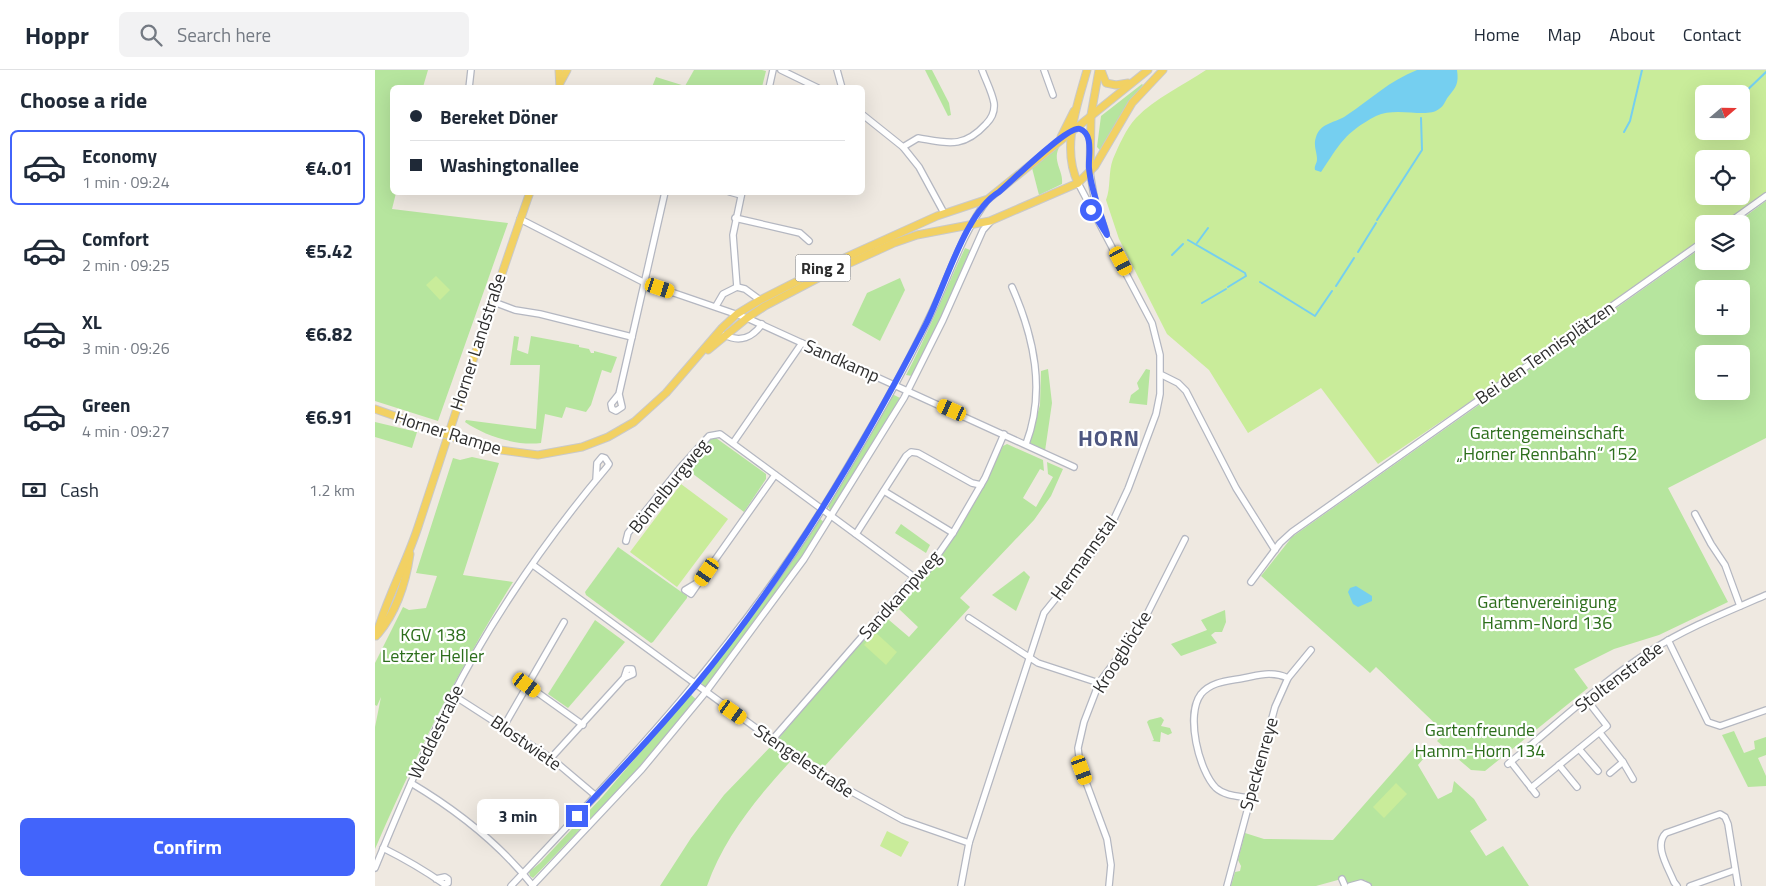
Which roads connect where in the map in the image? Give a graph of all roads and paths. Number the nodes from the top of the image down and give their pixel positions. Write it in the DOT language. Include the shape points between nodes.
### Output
graph roads {
  1 [pos="471,70"];
  2 [pos="559,70"];
  3 [pos="567,70"];
  4 [pos="773,70"];
  5 [pos="781,70"];
  6 [pos="837,70"];
  7 [pos="982,70"];
  8 [pos="1045,70"];
  9 [pos="1087,70"];
  10 [pos="1100,70"];
  11 [pos="1148,70"];
  12 [pos="1163,70"];
  13 [pos="1131,82"];
  14 [pos="560,84"];
  15 [pos="469,85"];
  16 [pos="770,85"];
  17 [pos="812,85"];
  18 [pos="841,85"];
  19 [pos="1053,95"];
  20 [pos="1077,107"];
  21 [pos="1091,115"];
  22 [pos="865,117"];
  23 [pos="1073,129"];
  24 [pos="1061,138"];
  25 [pos="1090,144"];
  26 [pos="903,147"];
  27 [pos="1090,173"];
  28 [pos="1078,183"];
  29 [pos="529,195"];
  30 [pos="664,195"];
  31 [pos="742,195"];
  32 [pos="1766,196"];
  33 [pos="988,199"];
  34 [pos="944,213"];
  35 [pos="1740,215"];
  36 [pos="735,218"];
  37 [pos="520,219"];
  38 [pos="991,221"];
  39 [pos="970,226"];
  40 [pos="1107,235"];
  41 [pos="809,241"];
  42 [pos="1695,247"];
  43 [pos="645,284"];
  44 [pos="737,287"];
  45 [pos="1012,287"];
  46 [pos="760,300"];
  47 [pos="491,301"];
  48 [pos="716,306"];
  49 [pos="737,314"];
  50 [pos="747,318"];
  51 [pos="761,324"];
  52 [pos="725,335"];
  53 [pos="632,337"];
  54 [pos="802,343"];
  55 [pos="693,364"];
  56 [pos="1162,375"];
  57 [pos="895,384"];
  58 [pos="907,390"];
  59 [pos="619,394"];
  60 [pos="377,411"];
  61 [pos="1004,434"];
  62 [pos="733,444"];
  63 [pos="1026,444"];
  64 [pos="1074,467"];
  65 [pos="775,475"];
  66 [pos="595,480"];
  67 [pos="981,485"];
  68 [pos="884,491"];
  69 [pos="822,509"];
  70 [pos="1695,514"];
  71 [pos="832,516"];
  72 [pos="856,534"];
  73 [pos="953,534"];
  74 [pos="1185,539"];
  75 [pos="626,541"];
  76 [pos="1275,550"];
  77 [pos="533,565"];
  78 [pos="915,577"];
  79 [pos="700,582"];
  80 [pos="1251,582"];
  81 [pos="1766,595"];
  82 [pos="1740,606"];
  83 [pos="969,618"];
  84 [pos="564,622"];
  85 [pos="375,637"];
  86 [pos="1669,640"];
  87 [pos="1311,650"];
  88 [pos="1030,656"];
  89 [pos="624,678"];
  90 [pos="1288,678"];
  91 [pos="1099,683"];
  92 [pos="527,685"];
  93 [pos="695,686"];
  94 [pos="705,693"];
  95 [pos="453,695"];
  96 [pos="1587,700"];
  97 [pos="1766,710"];
  98 [pos="583,725"];
  99 [pos="504,726"];
  100 [pos="1600,732"];
  101 [pos="772,740"];
  102 [pos="1579,749"];
  103 [pos="551,758"];
  104 [pos="1623,762"];
  105 [pos="1559,765"];
  106 [pos="1598,771"];
  107 [pos="1610,773"];
  108 [pos="1633,779"];
  109 [pos="411,783"];
  110 [pos="1577,787"];
  111 [pos="1531,788"];
  112 [pos="1536,794"];
  113 [pos="596,796"];
  114 [pos="1249,798"];
  115 [pos="969,843"];
  116 [pos="383,848"];
  117 [pos="375,868"];
  118 [pos="1735,870"];
  119 [pos="523,873"];
  120 [pos="436,879"];
  121 [pos="1342,879"];
  122 [pos="511,886"];
  123 [pos="532,886"];
  124 [pos="961,886"];
  125 [pos="1109,886"];
  126 [pos="1227,886"];
  127 [pos="1345,886"];
  128 [pos="1350,886"];
  129 [pos="1368,886"];
  130 [pos="1677,886"];
  131 [pos="1690,886"];
  132 [pos="1738,886"];
  1 -- 15 [label="street"];
  2 -- 14 [label="main road"];
  3 -- 14 [label="main road"];
  4 -- 16 [label="street"];
  5 -- 17 [label="street"];
  6 -- 18 [label="street"];
  7 -- 26 [label="street" via="994,112 977,135 955,143 918,138"];
  8 -- 19 [label="street"];
  9 -- 20 [label="main road"];
  10 -- 13 [label="main road" via="1104,81 1109,84 1117,86"];
  10 -- 21 [label="main road"];
  11 -- 13 [label="main road"];
  12 -- 27 [label="main road" via="1132,103"];
  13 -- 21 [label="main road"];
  20 -- 23 [label="main road"];
  20 -- 24 [label="main road"];
  21 -- 23 [label="main road"];
  21 -- 25 [label="main road"];
  22 -- 26 [label="street"];
  23 -- 24 [label="main road"];
  23 -- 25 [label="main road" via="1085,132"];
  23 -- 28 [label="main road" via="1070,160"];
  24 -- 33 [label="main road, Ring 2"];
  25 -- 27 [label="main road"];
  26 -- 34 [label="street" via="919,167"];
  27 -- 28 [label="main road"];
  27 -- 40 [label="street, Hermannstal" via="1094,198"];
  28 -- 38 [label="main road"];
  28 -- 40 [label="street, Hermannstal"];
  29 -- 37 [label="main road, Horner Landstraße"];
  30 -- 43 [label="street"];
  31 -- 36 [label="street"];
  32 -- 35 [label="street"];
  33 -- 34 [label="main road, Ring 2"];
  33 -- 39 [label="street"];
  34 -- 46 [label="main road, Ring 2"];
  36 -- 41 [label="street" via="801,233"];
  36 -- 44 [label="street"];
  37 -- 43 [label="street"];
  37 -- 47 [label="main road, Horner Landstraße"];
  38 -- 39 [label="main road"];
  38 -- 58 [label="street" via="983,230"];
  39 -- 50 [label="main road, Ring 2" via="917,235 894,243 811,282"];
  39 -- 57 [label="street"];
  40 -- 56 [label="street, Hermannstal" via="1152,323 1159,345"];
  42 -- 76 [label="street, Bei den Tennisplätzen" via="1292,532"];
  43 -- 48 [label="street"];
  43 -- 53 [label="street"];
  44 -- 46 [label="street"];
  44 -- 48 [label="street" via="723,294"];
  45 -- 63 [label="street" via="1024,315 1037,370 1035,406"];
  46 -- 49 [label="main road, Ring 2"];
  47 -- 53 [label="street" via="515,310"];
  47 -- 85 [label="main road, Horner Landstraße" via="396,604 389,620"];
  48 -- 49 [label="street"];
  49 -- 50 [label="street"];
  49 -- 55 [label="main road, Horner Rampe / Ring 2"];
  50 -- 51 [label="street, Sandkamp"];
  50 -- 52 [label="main road, Horner Rampe / Ring 2"];
  51 -- 52 [label="street" via="757,332 744,338"];
  51 -- 54 [label="street, Sandkamp"];
  52 -- 55 [label="main road, Horner Rampe / Ring 2"];
  53 -- 59 [label="street"];
  54 -- 57 [label="street, Sandkamp"];
  54 -- 62 [label="street"];
  55 -- 60 [label="main road, Horner Rampe, bridge" via="645,413 608,437 582,447 538,455 459,440"];
  56 -- 76 [label="street" via="1178,383 1185,391 1236,488"];
  56 -- 88 [label="street, Hermannstal" via="1156,414 1120,508 1097,547 1044,613"];
  57 -- 58 [label="street, Sandkamp"];
  57 -- 69 [label="street"];
  58 -- 61 [label="street, Sandkamp"];
  58 -- 71 [label="street"];
  61 -- 63 [label="street, Sandkamp"];
  61 -- 67 [label="street, Sandkampweg"];
  62 -- 65 [label="street"];
  62 -- 75 [label="street, Bömelburgweg" via="720,434 714,434 668,483"];
  63 -- 64 [label="street, Sandkamp"];
  65 -- 69 [label="street"];
  65 -- 79 [label="street"];
  66 -- 77 [label="street, Weddestraße"];
  67 -- 68 [label="street" via="914,452 906,456"];
  67 -- 73 [label="street, Sandkampweg"];
  68 -- 72 [label="street"];
  68 -- 73 [label="street"];
  69 -- 71 [label="street"];
  69 -- 93 [label="street" via="762,597"];
  70 -- 82 [label="street" via="1725,565"];
  71 -- 72 [label="street"];
  71 -- 94 [label="street" via="776,599"];
  72 -- 78 [label="street"];
  73 -- 78 [label="street, Sandkampweg" via="926,572"];
  74 -- 91 [label="street, Kroogblöcke" via="1140,628"];
  76 -- 80 [label="street, Bei den Tennisplätzen"];
  77 -- 93 [label="street, Stengelestraße"];
  77 -- 95 [label="street, Weddestraße" via="475,654"];
  78 -- 101 [label="street, Sandkampweg"];
  81 -- 82 [label="street, Stoltenstraße"];
  82 -- 86 [label="street, Stoltenstraße"];
  83 -- 88 [label="street"];
  84 -- 92 [label="street"];
  86 -- 96 [label="street, Stoltenstraße" via="1636,661"];
  86 -- 97 [label="street" via="1709,722 1720,726"];
  87 -- 90 [label="street, Speckenreye"];
  88 -- 91 [label="street" via="1038,663"];
  88 -- 115 [label="street, Hermannstal"];
  89 -- 98 [label="street"];
  90 -- 114 [label="street, Speckenreye" via="1271,720"];
  90 -- 114 [label="street" via="1272,673 1222,682 1202,693 1195,707 1197,745 1209,779 1221,791"];
  91 -- 125 [label="street, Kroogblöcke" via="1084,722 1078,757 1107,839 1111,865"];
  92 -- 98 [label="street"];
  92 -- 99 [label="street"];
  93 -- 94 [label="street, Stengelestraße"];
  93 -- 113 [label="street"];
  94 -- 101 [label="street, Stengelestraße"];
  94 -- 123 [label="street" via="642,769"];
  95 -- 99 [label="street, Blostwiete"];
  95 -- 109 [label="street, Weddestraße"];
  96 -- 100 [label="street" via="1607,726"];
  96 -- 111 [label="street, Stoltenstraße" via="1509,763"];
  98 -- 103 [label="street"];
  99 -- 103 [label="street, Blostwiete"];
  100 -- 102 [label="street"];
  100 -- 104 [label="street"];
  101 -- 115 [label="street, Stengelestraße" via="816,772 870,804 903,820"];
  102 -- 105 [label="street"];
  102 -- 106 [label="street"];
  103 -- 113 [label="street, Blostwiete"];
  104 -- 107 [label="street"];
  104 -- 108 [label="street"];
  105 -- 110 [label="street"];
  105 -- 111 [label="street"];
  109 -- 116 [label="street, Weddestraße"];
  109 -- 119 [label="street" via="464,818"];
  111 -- 112 [label="street"];
  113 -- 119 [label="street"];
  114 -- 126 [label="street, Speckenreye"];
  115 -- 124 [label="street, Hermannstal"];
  116 -- 117 [label="street, Weddestraße"];
  116 -- 120 [label="street"];
  118 -- 130 [label="street" via="1727,820 1720,814 1716,815 1666,833 1661,839 1660,846"];
  118 -- 131 [label="street"];
  118 -- 132 [label="street"];
  119 -- 122 [label="street"];
  119 -- 123 [label="street"];
  121 -- 127 [label="street"];
  128 -- 129 [label="street" via="1361,883"];
}
